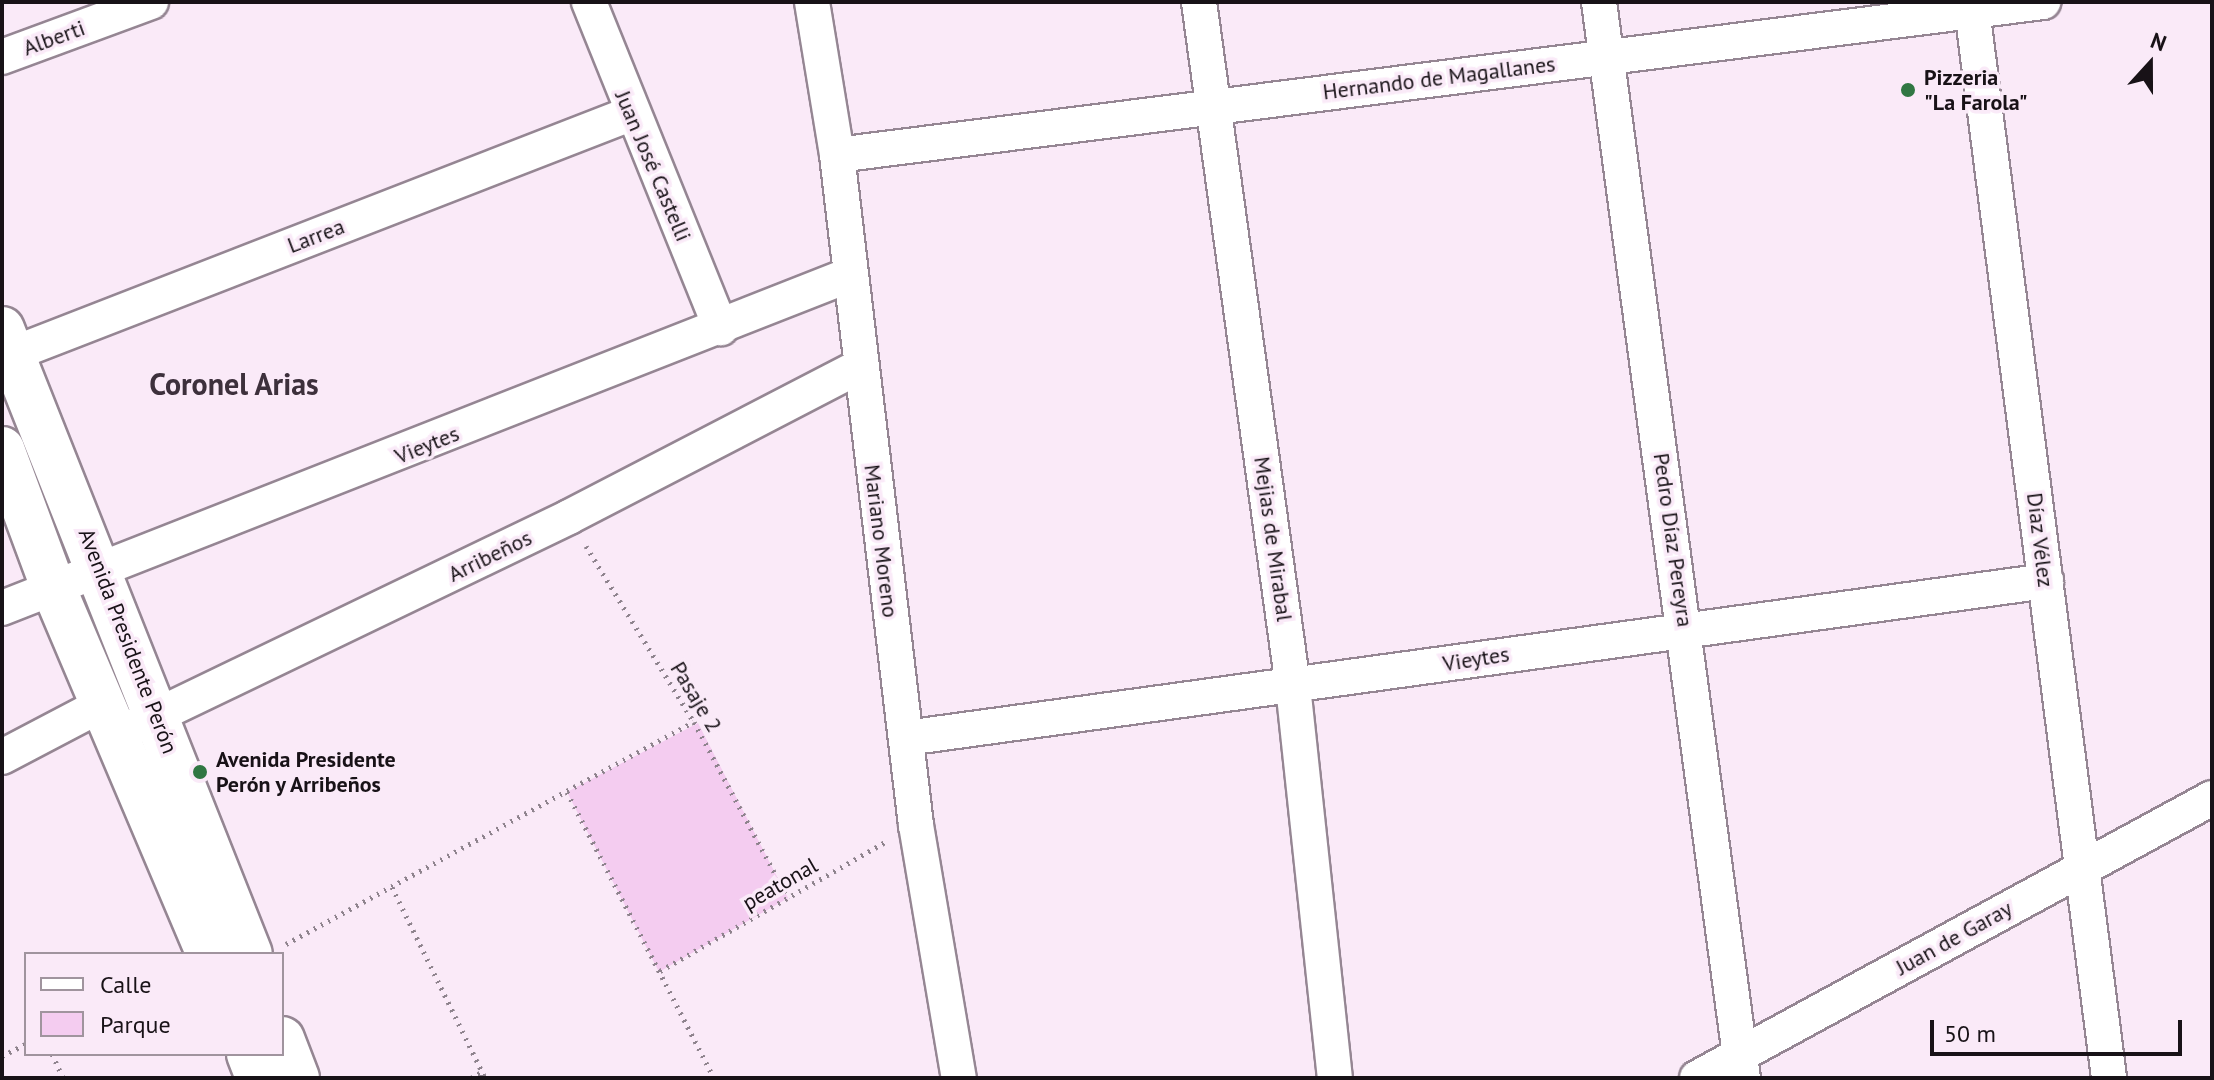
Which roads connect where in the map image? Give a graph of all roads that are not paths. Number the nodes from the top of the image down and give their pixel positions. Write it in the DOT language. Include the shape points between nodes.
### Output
graph roads {
  1 [pos="151,2"];
  2 [pos="589,2"];
  3 [pos="812,2"];
  4 [pos="1199,2"];
  5 [pos="1599,2"];
  6 [pos="2043,2"];
  7 [pos="1971,7"];
  8 [pos="1606,56"];
  9 [pos="2,57"];
  10 [pos="1214,107"];
  11 [pos="630,114"];
  12 [pos="837,155"];
  13 [pos="849,275"];
  14 [pos="721,328"];
  15 [pos="5,347"];
  16 [pos="858,367"];
  17 [pos="2,449"];
  18 [pos="102,573"];
  19 [pos="2046,581"];
  20 [pos="53,587"];
  21 [pos="2,608"];
  22 [pos="1685,628"];
  23 [pos="1293,686"];
  24 [pos="158,716"];
  25 [pos="110,719"];
  26 [pos="906,738"];
  27 [pos="2,757"];
  28 [pos="2212,798"];
  29 [pos="2084,867"];
  30 [pos="266,950"];
  31 [pos="208,952"];
  32 [pos="284,1044"];
  33 [pos="250,1056"];
  34 [pos="1742,1068"];
  35 [pos="258,1078"];
  36 [pos="297,1078"];
  37 [pos="959,1078"];
  38 [pos="1335,1078"];
  39 [pos="1697,1078"];
  40 [pos="2109,1078"];
  1 -- 9 [label="street, Alberti"];
  2 -- 11 [label="street, Juan José Castelli"];
  3 -- 12 [label="street, Mariano Moreno"];
  4 -- 10 [label="street, Mejias de Mirabal"];
  5 -- 8 [label="street, Pedro Díaz Pereyra"];
  6 -- 7 [label="street, Hernando de Magallanes"];
  7 -- 8 [label="street, Hernando de Magallanes"];
  7 -- 19 [label="street, Díaz Vélez"];
  8 -- 10 [label="street, Hernando de Magallanes"];
  8 -- 22 [label="street, Pedro Díaz Pereyra"];
  10 -- 12 [label="street, Hernando de Magallanes"];
  10 -- 23 [label="street, Mejias de Mirabal"];
  11 -- 14 [label="street, Juan José Castelli"];
  11 -- 15 [label="street, Larrea"];
  12 -- 13 [label="street, Mariano Moreno"];
  13 -- 14 [label="street, Vieytes"];
  13 -- 16 [label="street, Mariano Moreno"];
  14 -- 18 [label="street, Vieytes"];
  15 -- 18 [label="main road, Avenida Presidente Perón"];
  16 -- 24 [label="street, Arribeños" via="569,517"];
  16 -- 26 [label="street, Mariano Moreno"];
  17 -- 20 [label="main road, Avenida Presidente Perón"];
  18 -- 20 [label="street, Vieytes"];
  18 -- 24 [label="main road, Avenida Presidente Perón"];
  19 -- 22 [label="street, Vieytes"];
  19 -- 29 [label="street, Díaz Vélez"];
  20 -- 21 [label="street, Vieytes"];
  20 -- 25 [label="main road, Avenida Presidente Perón"];
  22 -- 23 [label="street, Vieytes"];
  22 -- 34 [label="street, Pedro Díaz Pereyra"];
  23 -- 26 [label="street, Vieytes"];
  23 -- 38 [label="street, Mejias de Mirabal"];
  24 -- 25 [label="street, Arribeños"];
  24 -- 30 [label="main road, Avenida Presidente Perón"];
  25 -- 27 [label="street, Arribeños"];
  25 -- 31 [label="main road, Avenida Presidente Perón"];
  26 -- 37 [label="street, Mariano Moreno"];
  28 -- 29 [label="street, Juan de Garay"];
  29 -- 34 [label="street, Juan de Garay"];
  29 -- 40 [label="street, Díaz Vélez"];
  32 -- 36 [label="main road"];
  33 -- 35 [label="main road"];
  34 -- 39 [label="street, Juan de Garay"];
}
